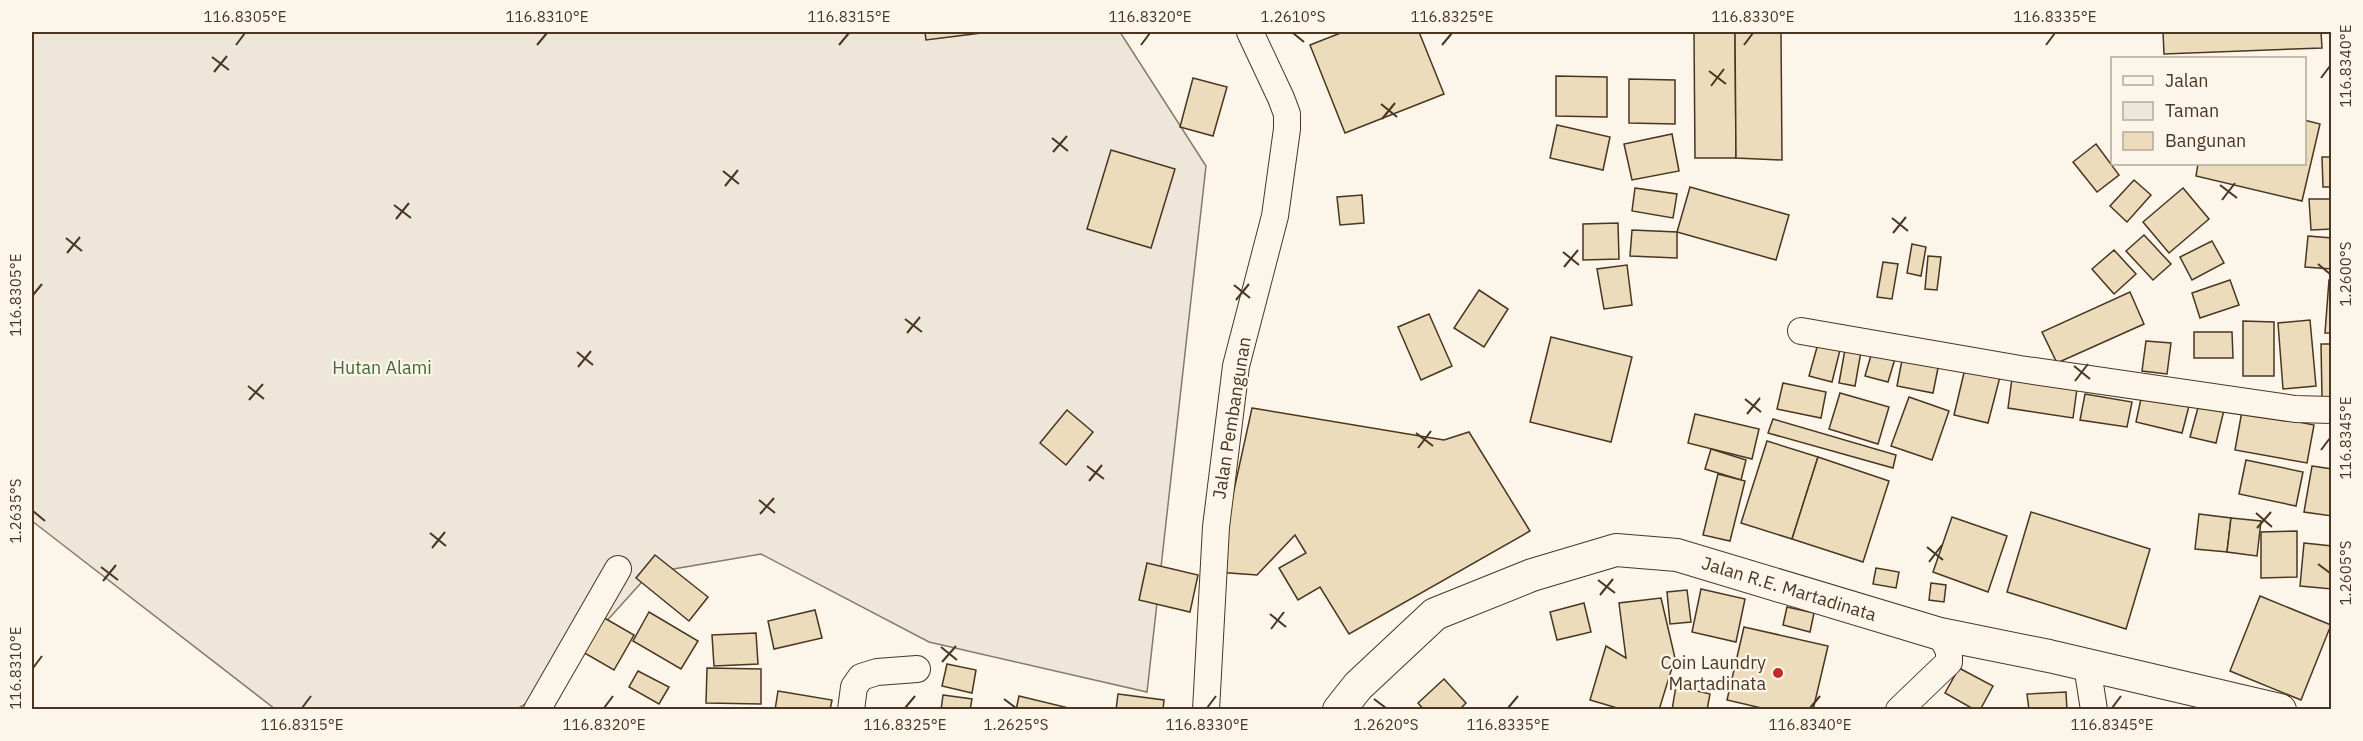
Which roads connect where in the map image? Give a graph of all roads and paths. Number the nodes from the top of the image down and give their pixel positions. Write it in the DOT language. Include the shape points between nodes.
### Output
graph roads {
  1 [pos="1250,32"];
  2 [pos="1800,331"];
  3 [pos="2331,410"];
  4 [pos="618,569"];
  5 [pos="1940,634"];
  6 [pos="2087,664"];
  7 [pos="916,669"];
  8 [pos="537,710"];
  9 [pos="851,710"];
  10 [pos="1206,710"];
  11 [pos="1339,710"];
  12 [pos="1899,710"];
  13 [pos="2094,710"];
  14 [pos="2280,710"];
  1 -- 10 [label="street, Jalan Pembangunan" via="1281,98 1287,129 1275,216 1236,366 1216,527"];
  2 -- 3 [label="street" via="2295,410"];
  4 -- 8 [label="street"];
  5 -- 6 [label="street, Jalan R.E. Martadinata"];
  5 -- 11 [label="street, Jalan R.E. Martadinata" via="1677,555 1616,550 1532,575 1435,614 1358,686"];
  5 -- 12 [label="street" via="1949,651 1949,662"];
  6 -- 13 [label="street"];
  6 -- 14 [label="street, Jalan R.E. Martadinata"];
  7 -- 9 [label="street" via="861,677 854,687"];
}
